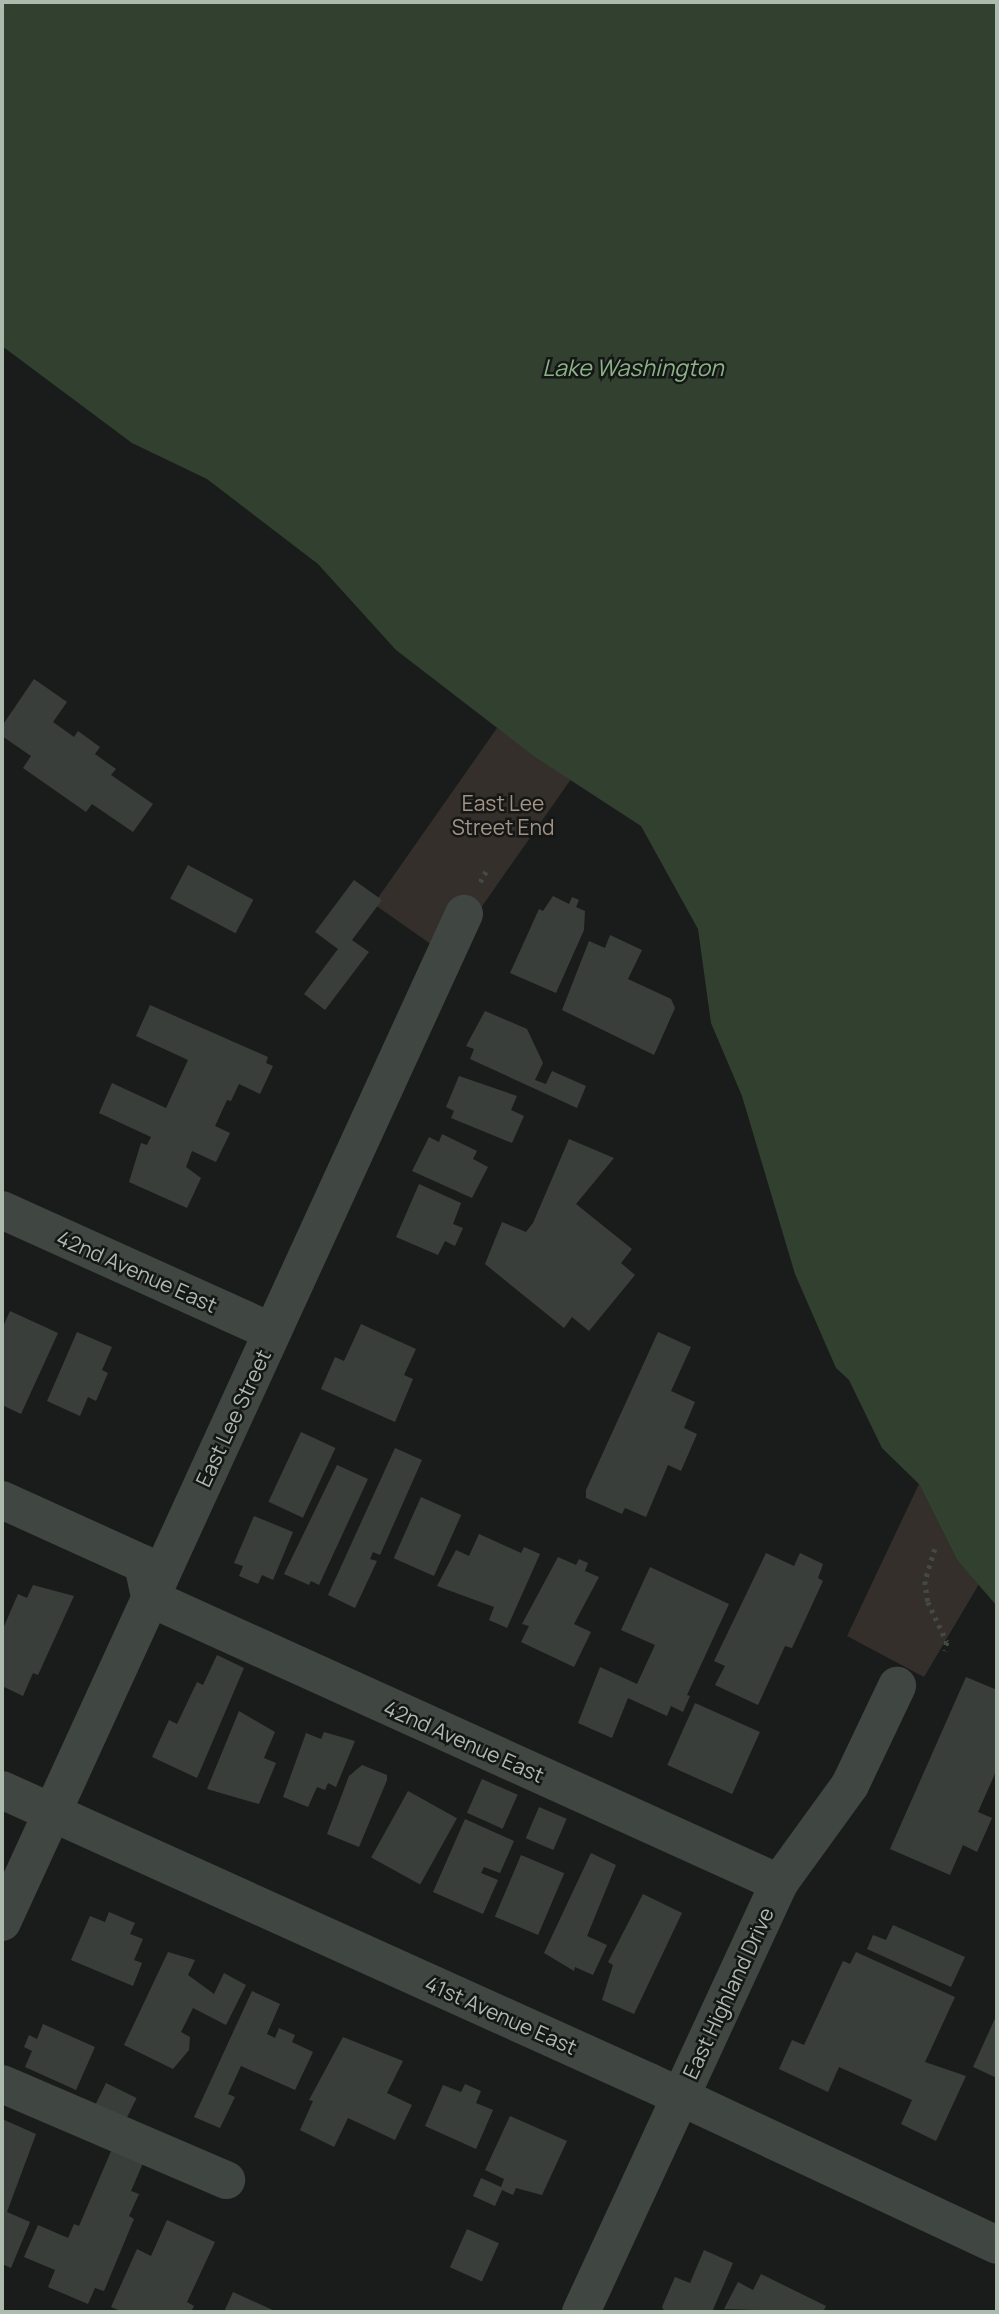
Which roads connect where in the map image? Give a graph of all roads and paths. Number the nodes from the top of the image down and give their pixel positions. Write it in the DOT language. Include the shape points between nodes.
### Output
graph roads {
  1 [pos="464,914"];
  2 [pos="2,1210"];
  3 [pos="272,1332"];
  4 [pos="2,1500"];
  5 [pos="935,1549"];
  6 [pos="150,1598"];
  7 [pos="945,1651"];
  8 [pos="897,1686"];
  9 [pos="2,1790"];
  10 [pos="51,1813"];
  11 [pos="779,1883"];
  12 [pos="2,1922"];
  13 [pos="2,2084"];
  14 [pos="680,2096"];
  15 [pos="226,2180"];
  16 [pos="997,2245"];
  17 [pos="580,2312"];
  1 -- 3 [label="street, East Lee Street"];
  2 -- 3 [label="street, 42nd Avenue East"];
  3 -- 6 [label="street, East Lee Street"];
  4 -- 6 [label="street" via="143,1564"];
  5 -- 7 [label="path" via="925,1581 928,1602 947,1642"];
  6 -- 10 [label="street, East Lee Street"];
  6 -- 11 [label="street, 42nd Avenue East"];
  8 -- 11 [label="street, East Highland Drive" via="850,1785"];
  9 -- 10 [label="street, 41st Avenue East"];
  10 -- 12 [label="street, East Lee Street"];
  10 -- 14 [label="street, 41st Avenue East"];
  11 -- 14 [label="street, East Highland Drive"];
  13 -- 15 [label="street"];
  14 -- 16 [label="street, 41st Avenue East"];
  14 -- 17 [label="street, East Highland Drive"];
}
